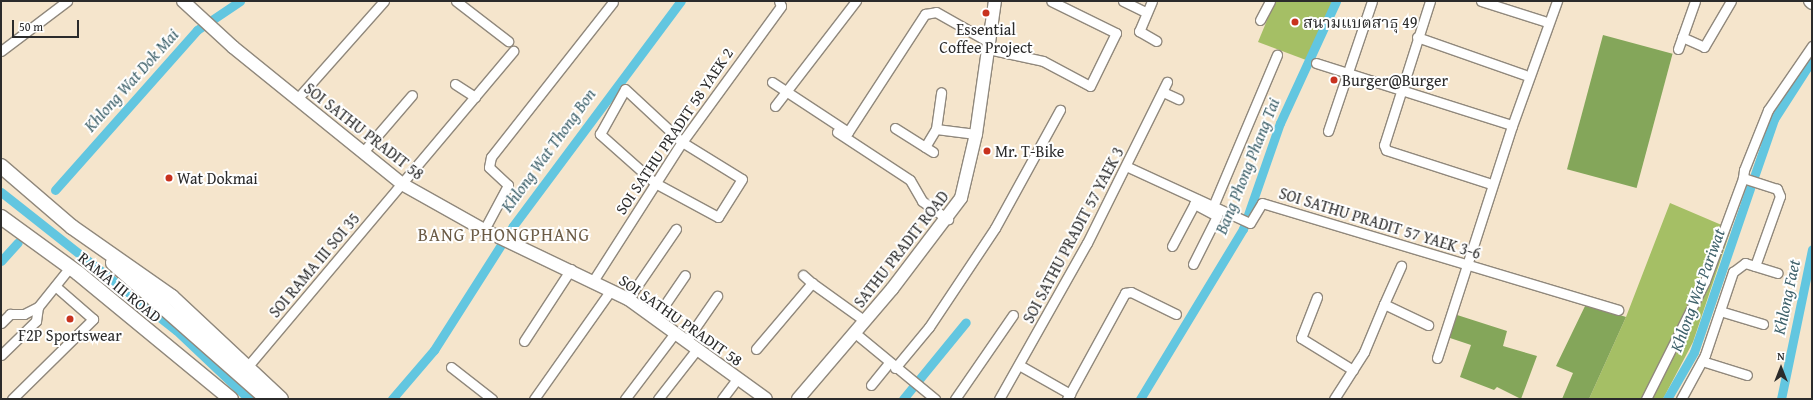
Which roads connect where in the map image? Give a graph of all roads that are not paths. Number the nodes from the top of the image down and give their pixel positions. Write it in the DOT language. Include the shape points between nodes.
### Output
graph roads {
  1 [pos="66,1"];
  2 [pos="183,1"];
  3 [pos="384,1"];
  4 [pos="456,1"];
  5 [pos="779,1"];
  6 [pos="856,1"];
  7 [pos="995,1"];
  8 [pos="1051,1"];
  9 [pos="1123,1"];
  10 [pos="1152,1"];
  11 [pos="1270,1"];
  12 [pos="1372,1"];
  13 [pos="1430,1"];
  14 [pos="1480,1"];
  15 [pos="1557,1"];
  16 [pos="1695,1"];
  17 [pos="1731,1"];
  18 [pos="613,2"];
  19 [pos="1146,12"];
  20 [pos="1260,20"];
  21 [pos="1544,21"];
  22 [pos="1682,36"];
  23 [pos="1417,37"];
  24 [pos="508,41"];
  25 [pos="1156,41"];
  26 [pos="989,45"];
  27 [pos="1812,46"];
  28 [pos="1678,49"];
  29 [pos="1,51"];
  30 [pos="513,51"];
  31 [pos="1277,55"];
  32 [pos="1316,63"];
  33 [pos="1347,75"];
  34 [pos="1525,75"];
  35 [pos="772,82"];
  36 [pos="1167,82"];
  37 [pos="455,84"];
  38 [pos="786,92"];
  39 [pos="941,92"];
  40 [pos="1163,92"];
  41 [pos="1400,92"];
  42 [pos="412,95"];
  43 [pos="475,98"];
  44 [pos="297,99"];
  45 [pos="1178,99"];
  46 [pos="775,106"];
  47 [pos="1060,110"];
  48 [pos="814,116"];
  49 [pos="1508,124"];
  50 [pos="895,128"];
  51 [pos="936,129"];
  52 [pos="1328,131"];
  53 [pos="976,134"];
  54 [pos="682,142"];
  55 [pos="363,152"];
  56 [pos="1,166"];
  57 [pos="1128,167"];
  58 [pos="1743,178"];
  59 [pos="655,183"];
  60 [pos="1488,183"];
  61 [pos="402,184"];
  62 [pos="1196,200"];
  63 [pos="1214,204"];
  64 [pos="1,217"];
  65 [pos="948,219"];
  66 [pos="676,229"];
  67 [pos="484,230"];
  68 [pos="93,243"];
  69 [pos="1172,246"];
  70 [pos="1193,264"];
  71 [pos="1401,266"];
  72 [pos="1469,266"];
  73 [pos="1755,266"];
  74 [pos="70,267"];
  75 [pos="571,269"];
  76 [pos="1778,273"];
  77 [pos="684,275"];
  78 [pos="803,275"];
  79 [pos="593,281"];
  80 [pos="812,283"];
  81 [pos="54,286"];
  82 [pos="611,290"];
  83 [pos="718,296"];
  84 [pos="1317,297"];
  85 [pos="628,298"];
  86 [pos="1384,304"];
  87 [pos="38,307"];
  88 [pos="1618,310"];
  89 [pos="1720,311"];
  90 [pos="1176,314"];
  91 [pos="1013,315"];
  92 [pos="655,319"];
  93 [pos="864,321"];
  94 [pos="1,323"];
  95 [pos="1763,324"];
  96 [pos="1428,325"];
  97 [pos="675,332"];
  98 [pos="855,333"];
  99 [pos="524,341"];
  100 [pos="686,341"];
  101 [pos="697,349"];
  102 [pos="756,350"];
  103 [pos="1,355"];
  104 [pos="1437,358"];
  105 [pos="1702,361"];
  106 [pos="892,365"];
  107 [pos="1019,365"];
  108 [pos="248,366"];
  109 [pos="451,367"];
  110 [pos="1353,370"];
  111 [pos="1747,375"];
  112 [pos="738,378"];
  113 [pos="871,385"];
  114 [pos="215,387"];
  115 [pos="479,396"];
  116 [pos="1068,396"];
  117 [pos="12,399"];
  118 [pos="225,399"];
  119 [pos="230,399"];
  120 [pos="267,399"];
  121 [pos="282,399"];
  122 [pos="492,399"];
  123 [pos="534,399"];
  124 [pos="625,399"];
  125 [pos="658,399"];
  126 [pos="722,399"];
  127 [pos="766,399"];
  128 [pos="798,399"];
  129 [pos="935,399"];
  130 [pos="955,399"];
  131 [pos="999,399"];
  132 [pos="1334,399"];
  133 [pos="1646,399"];
  134 [pos="1681,399"];
  1 -- 29 [label="street"];
  2 -- 44 [label="street, SOI SATHU PRADIT 58"];
  3 -- 44 [label="street"];
  4 -- 24 [label="street"];
  5 -- 54 [label="street, SOI SATHU PRADIT 58 YAEK 2" via="781,6"];
  6 -- 38 [label="street"];
  7 -- 26 [label="street, SATHU PRADIT ROAD"];
  8 -- 26 [label="street" via="1116,33 1090,86 1043,61"];
  9 -- 19 [label="street"];
  10 -- 19 [label="street"];
  11 -- 20 [label="street"];
  12 -- 33 [label="street"];
  13 -- 23 [label="street"];
  14 -- 21 [label="street"];
  15 -- 72 [label="street" via="1512,126"];
  16 -- 22 [label="street"];
  17 -- 22 [label="street" via="1704,47"];
  18 -- 67 [label="street" via="491,157 489,167 508,185"];
  19 -- 25 [label="street" via="1140,34"];
  22 -- 28 [label="street"];
  23 -- 34 [label="street"];
  23 -- 41 [label="street"];
  26 -- 38 [label="street" via="936,12 925,14 848,132"];
  26 -- 53 [label="street, SATHU PRADIT ROAD"];
  27 -- 58 [label="street" via="1768,110"];
  30 -- 43 [label="street, SOI RAMA III SOI 35"];
  31 -- 63 [label="street"];
  32 -- 33 [label="street"];
  33 -- 41 [label="street"];
  33 -- 52 [label="street"];
  35 -- 38 [label="street"];
  36 -- 40 [label="street, SOI SATHU PRADIT 57 YAEK 3"];
  37 -- 43 [label="street"];
  38 -- 46 [label="street"];
  39 -- 51 [label="street"];
  40 -- 45 [label="street"];
  40 -- 57 [label="street, SOI SATHU PRADIT 57 YAEK 3"];
  41 -- 49 [label="street"];
  41 -- 60 [label="street" via="1384,145 1386,150"];
  42 -- 55 [label="street"];
  43 -- 61 [label="street, SOI RAMA III SOI 35"];
  44 -- 55 [label="street, SOI SATHU PRADIT 58"];
  47 -- 106 [label="street" via="991,234 929,327"];
  48 -- 65 [label="street" via="910,180 922,202"];
  50 -- 51 [label="street" via="929,149"];
  51 -- 53 [label="street"];
  53 -- 65 [label="street, SATHU PRADIT ROAD" via="967,185"];
  54 -- 59 [label="street, SOI SATHU PRADIT 58 YAEK 2"];
  54 -- 59 [label="street" via="739,176 742,182 718,217"];
  54 -- 59 [label="street" via="625,89 600,134"];
  55 -- 61 [label="street, SOI SATHU PRADIT 58"];
  56 -- 68 [label="main road, RAMA III ROAD"];
  57 -- 62 [label="street, SOI SATHU PRADIT 57 YAEK 3-6"];
  57 -- 107 [label="street, SOI SATHU PRADIT 57 YAEK 3"];
  58 -- 73 [label="street" via="1777,189 1780,196"];
  58 -- 133 [label="street" via="1705,281"];
  59 -- 79 [label="street, SOI SATHU PRADIT 58 YAEK 2"];
  61 -- 67 [label="street, SOI SATHU PRADIT 58"];
  61 -- 108 [label="street, SOI RAMA III SOI 35"];
  62 -- 63 [label="street, SOI SATHU PRADIT 57 YAEK 3-6"];
  62 -- 69 [label="street"];
  62 -- 70 [label="street" via="1217,216"];
  63 -- 72 [label="street, SOI SATHU PRADIT 57 YAEK 3-6" via="1249,222 1262,203"];
  64 -- 74 [label="main road, RAMA III ROAD"];
  65 -- 93 [label="street, SATHU PRADIT ROAD"];
  66 -- 85 [label="street"];
  67 -- 75 [label="street, SOI SATHU PRADIT 58"];
  68 -- 108 [label="main road, RAMA III ROAD" via="172,297"];
  68 -- 120 [label="main road, RAMA III ROAD"];
  71 -- 86 [label="street"];
  72 -- 88 [label="street, SOI SATHU PRADIT 57 YAEK 3-6"];
  72 -- 104 [label="street"];
  73 -- 76 [label="street"];
  73 -- 89 [label="street" via="1745,263 1732,272"];
  74 -- 81 [label="street"];
  74 -- 114 [label="main road, RAMA III ROAD"];
  75 -- 79 [label="street, SOI SATHU PRADIT 58"];
  75 -- 99 [label="street"];
  77 -- 92 [label="street"];
  78 -- 80 [label="street"];
  79 -- 82 [label="street, SOI SATHU PRADIT 58"];
  80 -- 93 [label="street"];
  80 -- 102 [label="street"];
  81 -- 87 [label="street"];
  81 -- 117 [label="street" via="93,319"];
  82 -- 85 [label="street, SOI SATHU PRADIT 58"];
  82 -- 123 [label="street"];
  83 -- 100 [label="street"];
  84 -- 110 [label="street" via="1301,333 1302,341"];
  85 -- 92 [label="street, SOI SATHU PRADIT 58"];
  86 -- 96 [label="street"];
  86 -- 110 [label="street"];
  87 -- 94 [label="street" via="24,314 10,314"];
  87 -- 103 [label="street" via="36,321"];
  89 -- 95 [label="street"];
  89 -- 105 [label="street"];
  90 -- 116 [label="street" via="1127,291"];
  91 -- 130 [label="street"];
  92 -- 97 [label="street, SOI SATHU PRADIT 58"];
  93 -- 98 [label="street, SATHU PRADIT ROAD"];
  97 -- 100 [label="street, SOI SATHU PRADIT 58"];
  97 -- 124 [label="street"];
  98 -- 106 [label="street"];
  98 -- 128 [label="street, SATHU PRADIT ROAD"];
  100 -- 101 [label="street, SOI SATHU PRADIT 58"];
  101 -- 112 [label="street, SOI SATHU PRADIT 58"];
  101 -- 125 [label="street"];
  105 -- 111 [label="street"];
  105 -- 134 [label="street"];
  106 -- 113 [label="street"];
  106 -- 129 [label="street"];
  107 -- 116 [label="street"];
  107 -- 131 [label="street, SOI SATHU PRADIT 57 YAEK 3"];
  108 -- 121 [label="main road, RAMA III ROAD"];
  109 -- 115 [label="street"];
  110 -- 132 [label="street"];
  112 -- 126 [label="street"];
  112 -- 127 [label="street, SOI SATHU PRADIT 58"];
  114 -- 118 [label="main road, RAMA III ROAD"];
  114 -- 119 [label="main road, RAMA III ROAD"];
  115 -- 122 [label="street"];
}
